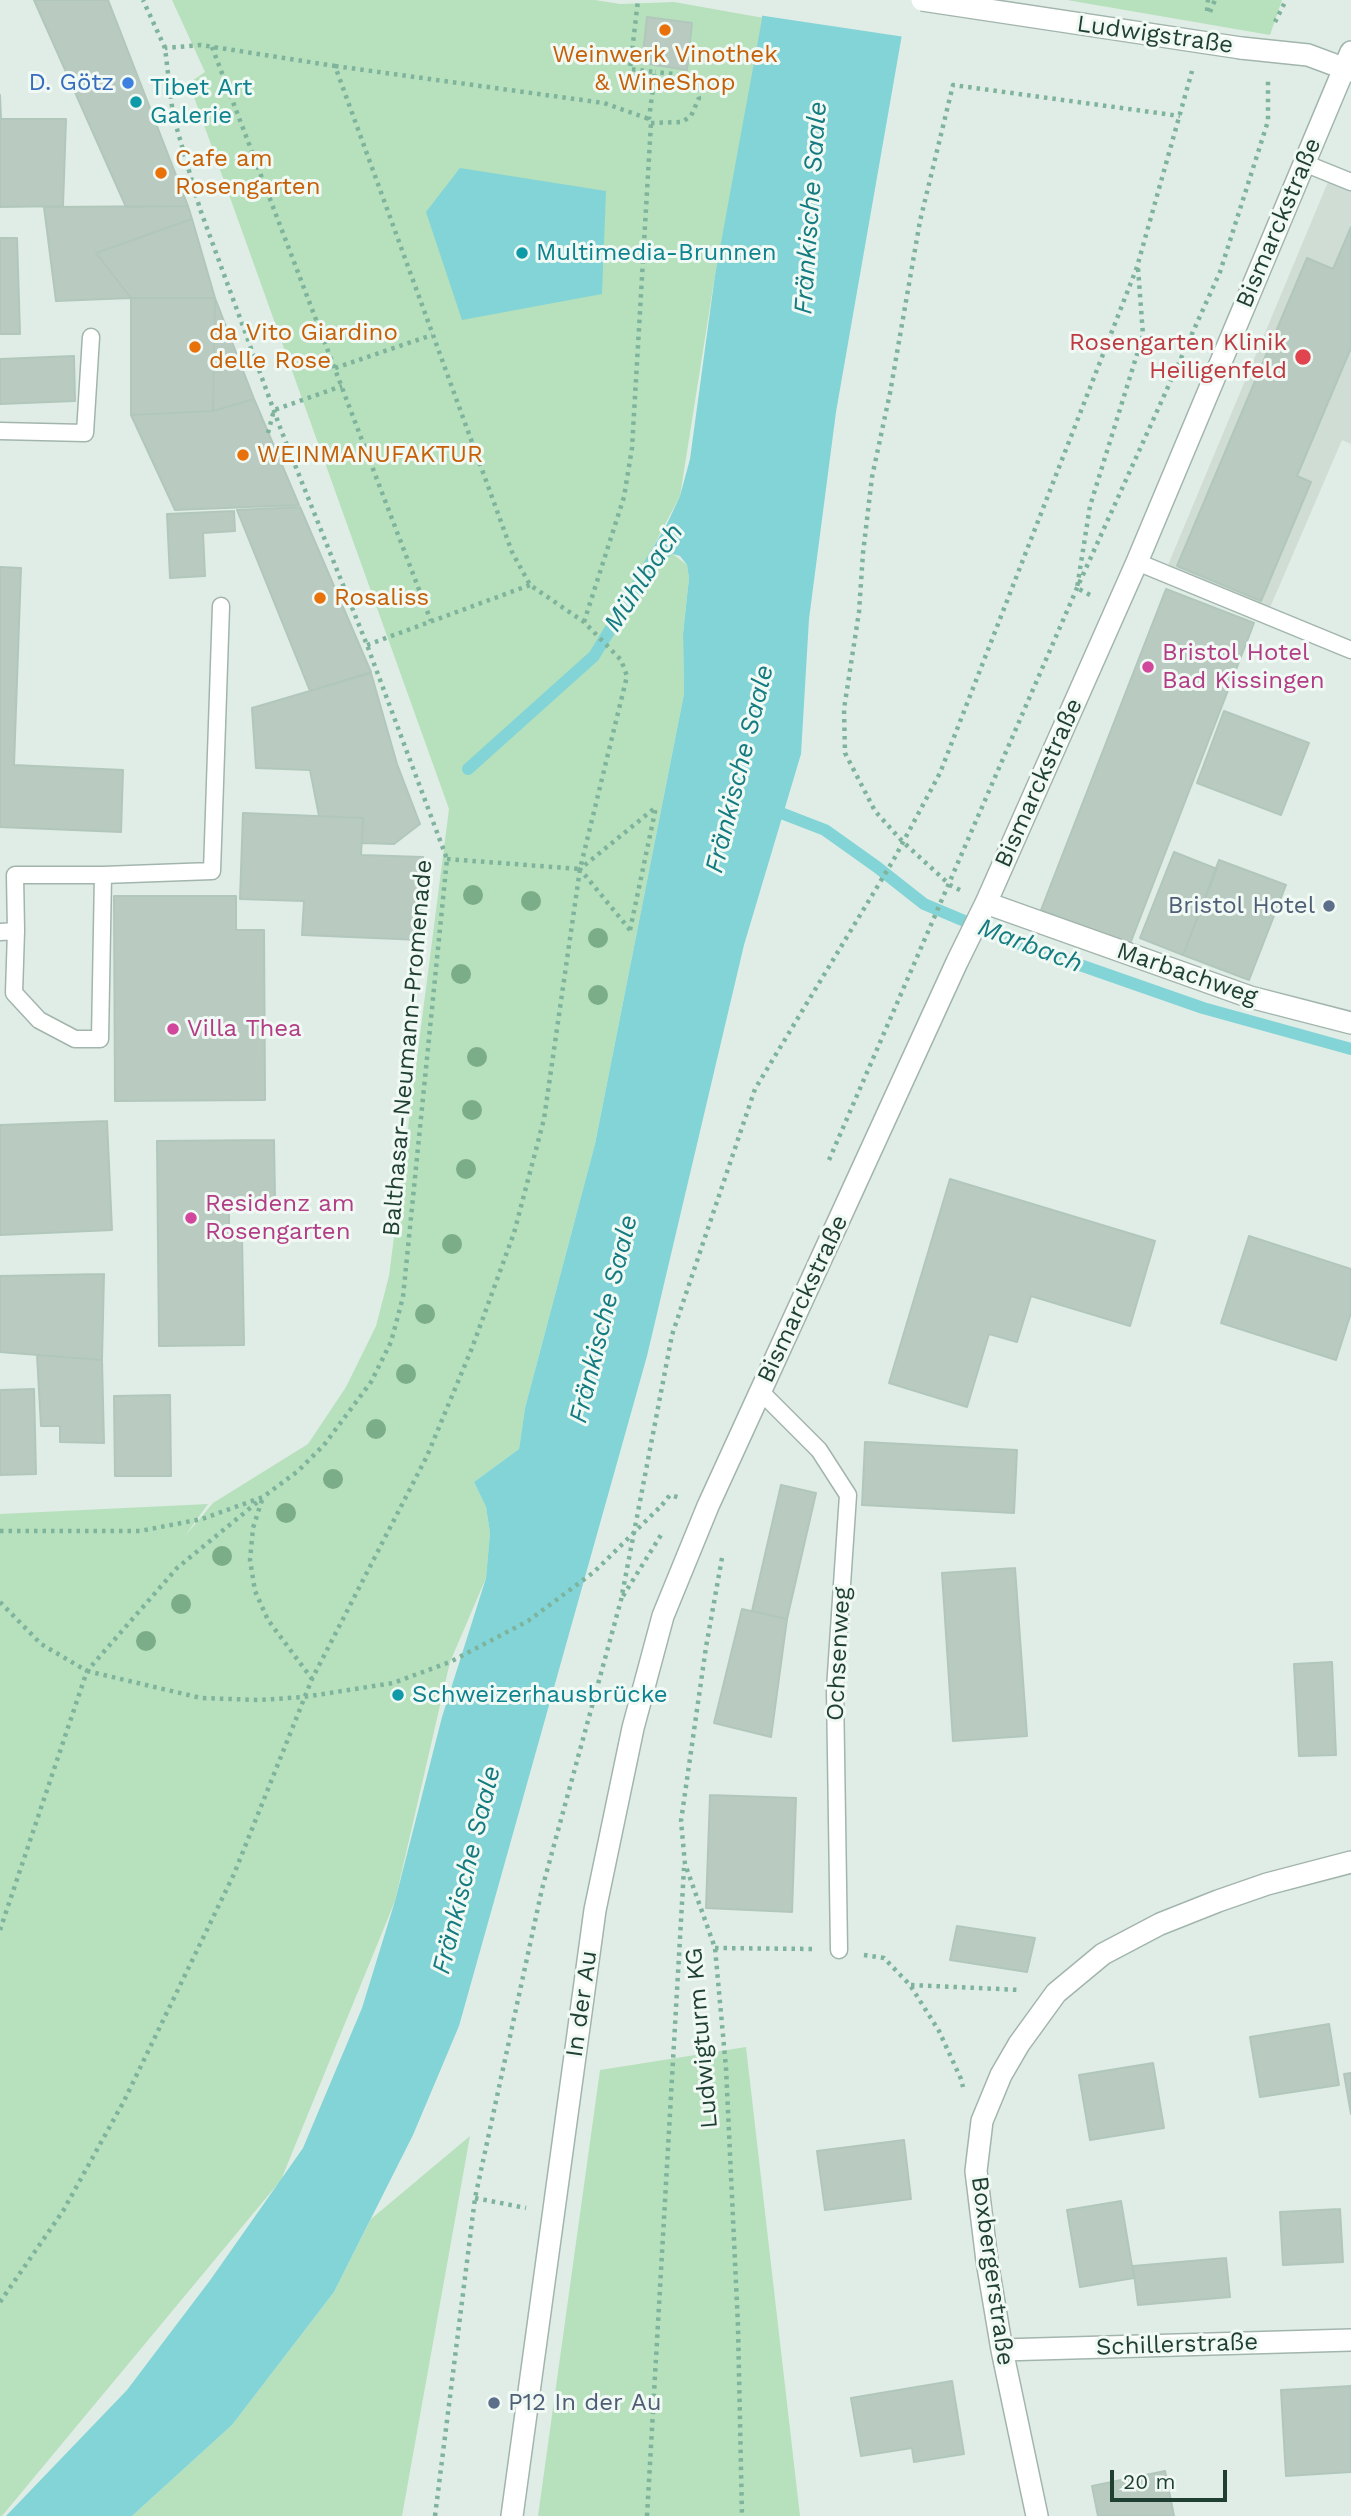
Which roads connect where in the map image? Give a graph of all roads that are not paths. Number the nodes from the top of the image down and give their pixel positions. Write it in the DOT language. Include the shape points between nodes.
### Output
graph roads {
  1 [pos="922,0"];
  2 [pos="1349,63"];
  3 [pos="1304,163"];
  4 [pos="1351,183"];
  5 [pos="91,337"];
  6 [pos="0,431"];
  7 [pos="1137,562"];
  8 [pos="221,606"];
  9 [pos="1351,650"];
  10 [pos="103,874"];
  11 [pos="986,903"];
  12 [pos="8,932"];
  13 [pos="1351,1023"];
  14 [pos="761,1392"];
  15 [pos="708,1506"];
  16 [pos="1351,1862"];
  17 [pos="839,1950"];
  18 [pos="1351,2340"];
  19 [pos="1002,2350"];
  20 [pos="512,2516"];
  21 [pos="1037,2516"];
  1 -- 2 [label="street, Ludwigstraße, bridge"];
  2 -- 3 [label="street, Bismarckstraße"];
  3 -- 4 [label="lane"];
  3 -- 7 [label="street, Bismarckstraße"];
  5 -- 6 [label="lane" via="85,433"];
  7 -- 9 [label="lane"];
  7 -- 11 [label="street, Bismarckstraße"];
  8 -- 10 [label="lane" via="212,871"];
  10 -- 12 [label="lane" via="15,875"];
  10 -- 12 [label="lane" via="100,1039 75,1039 39,1020 14,993"];
  11 -- 13 [label="street, Marbachweg" via="1250,997"];
  11 -- 14 [label="street, Bismarckstraße"];
  14 -- 15 [label="street, Bismarckstraße"];
  14 -- 17 [label="lane, Ochsenweg" via="819,1450 848,1495 835,1689"];
  15 -- 20 [label="street, In der Au" via="663,1616 633,1728 595,1910"];
  16 -- 19 [label="street, Boxbergerstraße" via="1267,1884 1160,1924 1102,1954 1056,1993 1019,2044 982,2121 976,2171"];
  18 -- 19 [label="street, Schillerstraße"];
  19 -- 21 [label="street, Boxbergerstraße"];
}
